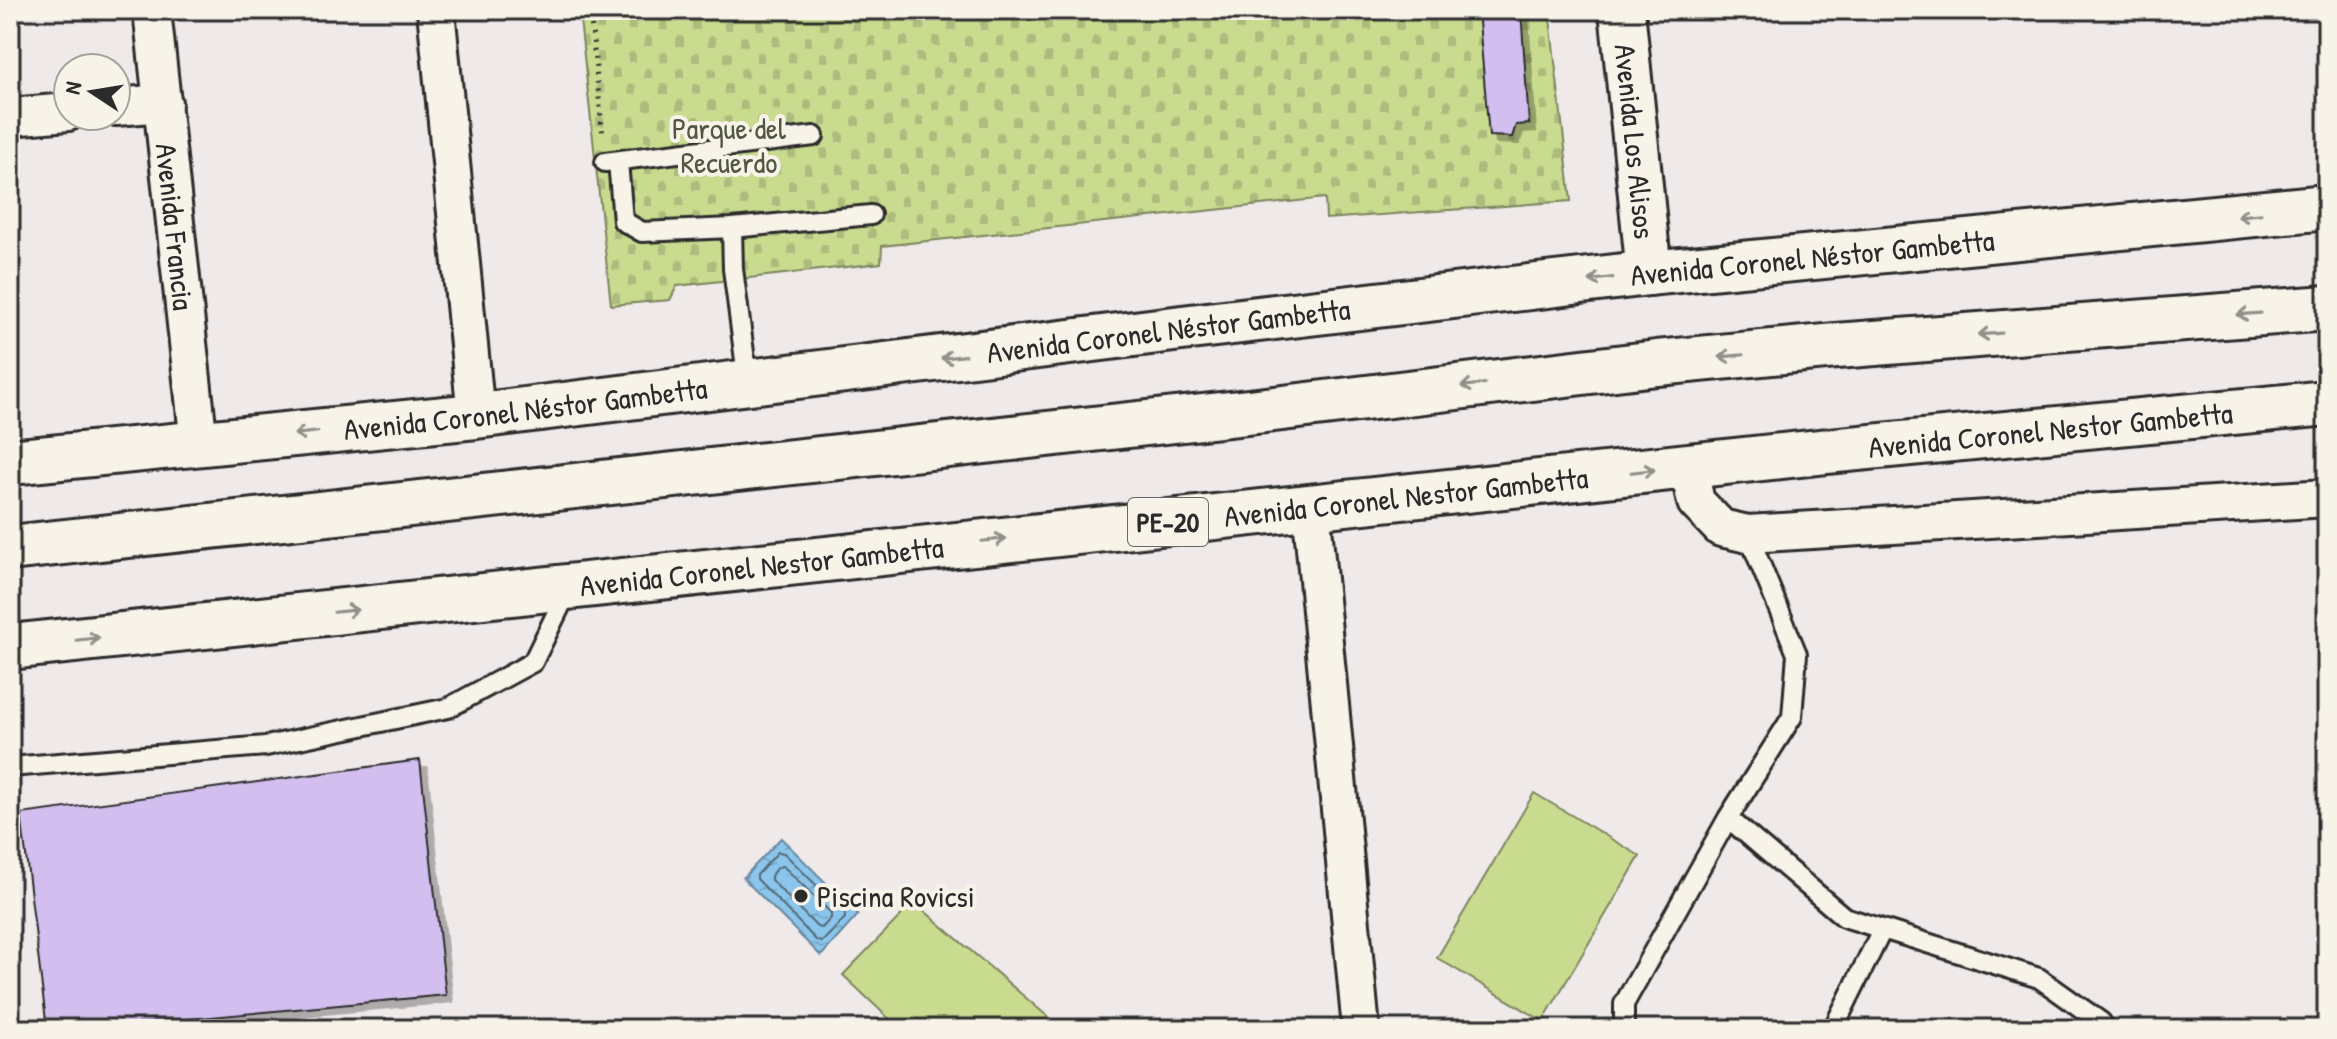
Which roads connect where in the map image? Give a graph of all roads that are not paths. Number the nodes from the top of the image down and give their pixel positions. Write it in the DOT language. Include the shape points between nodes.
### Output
graph roads {
  1 [pos="152,10"];
  2 [pos="436,10"];
  3 [pos="1622,10"];
  4 [pos="163,103"];
  5 [pos="132,106"];
  6 [pos="52,113"];
  7 [pos="10,117"];
  8 [pos="814,136"];
  9 [pos="2327,207"];
  10 [pos="871,215"];
  11 [pos="732,228"];
  12 [pos="1649,273"];
  13 [pos="2327,308"];
  14 [pos="748,383"];
  15 [pos="2327,403"];
  16 [pos="476,416"];
  17 [pos="199,444"];
  18 [pos="10,462"];
  19 [pos="1688,466"];
  20 [pos="2327,498"];
  21 [pos="1311,506"];
  22 [pos="1748,534"];
  23 [pos="10,548"];
  24 [pos="570,586"];
  25 [pos="10,647"];
  26 [pos="10,767"];
  27 [pos="1728,818"];
  28 [pos="1882,930"];
  29 [pos="1361,1029"];
  30 [pos="1624,1029"];
  31 [pos="1833,1029"];
  32 [pos="2105,1029"];
  1 -- 4 [label="street, Avenida Francia"];
  2 -- 16 [label="street"];
  3 -- 12 [label="main road, Avenida Los Alisos"];
  4 -- 5 [label="street"];
  4 -- 17 [label="street, Avenida Francia"];
  6 -- 7 [label="street"];
  8 -- 11 [label="lane" via="612,162 623,221 642,232"];
  9 -- 12 [label="main road, Avenida Coronel Néstor Gambetta, one-way"];
  10 -- 11 [label="lane"];
  11 -- 14 [label="lane"];
  12 -- 14 [label="main road, Avenida Coronel Néstor Gambetta, one-way"];
  13 -- 23 [label="main road, one-way" via="1657,363"];
  14 -- 16 [label="main road, Avenida Coronel Néstor Gambetta"];
  15 -- 19 [label="main road, Avenida Coronel Nestor Gambetta / PE-20"];
  16 -- 17 [label="main road, Avenida Coronel Néstor Gambetta, one-way"];
  17 -- 18 [label="main road, Avenida Coronel Néstor Gambetta"];
  21 -- 19 [label="main road, Avenida Coronel Nestor Gambetta / PE-20, one-way"];
  19 -- 22 [label="street" via="1696,502 1721,528"];
  20 -- 22 [label="street"];
  24 -- 21 [label="main road, Avenida Coronel Nestor Gambetta / PE-20, one-way"];
  21 -- 29 [label="street"];
  22 -- 27 [label="lane" via="1797,654 1796,670 1792,717"];
  25 -- 24 [label="main road, Avenida Coronel Nestor Gambetta / PE-20, one-way"];
  24 -- 26 [label="lane" via="533,662 448,708 266,746"];
  27 -- 28 [label="lane" via="1844,917"];
  27 -- 30 [label="lane" via="1624,1004"];
  28 -- 31 [label="lane"];
  28 -- 32 [label="lane" via="2039,978"];
}
